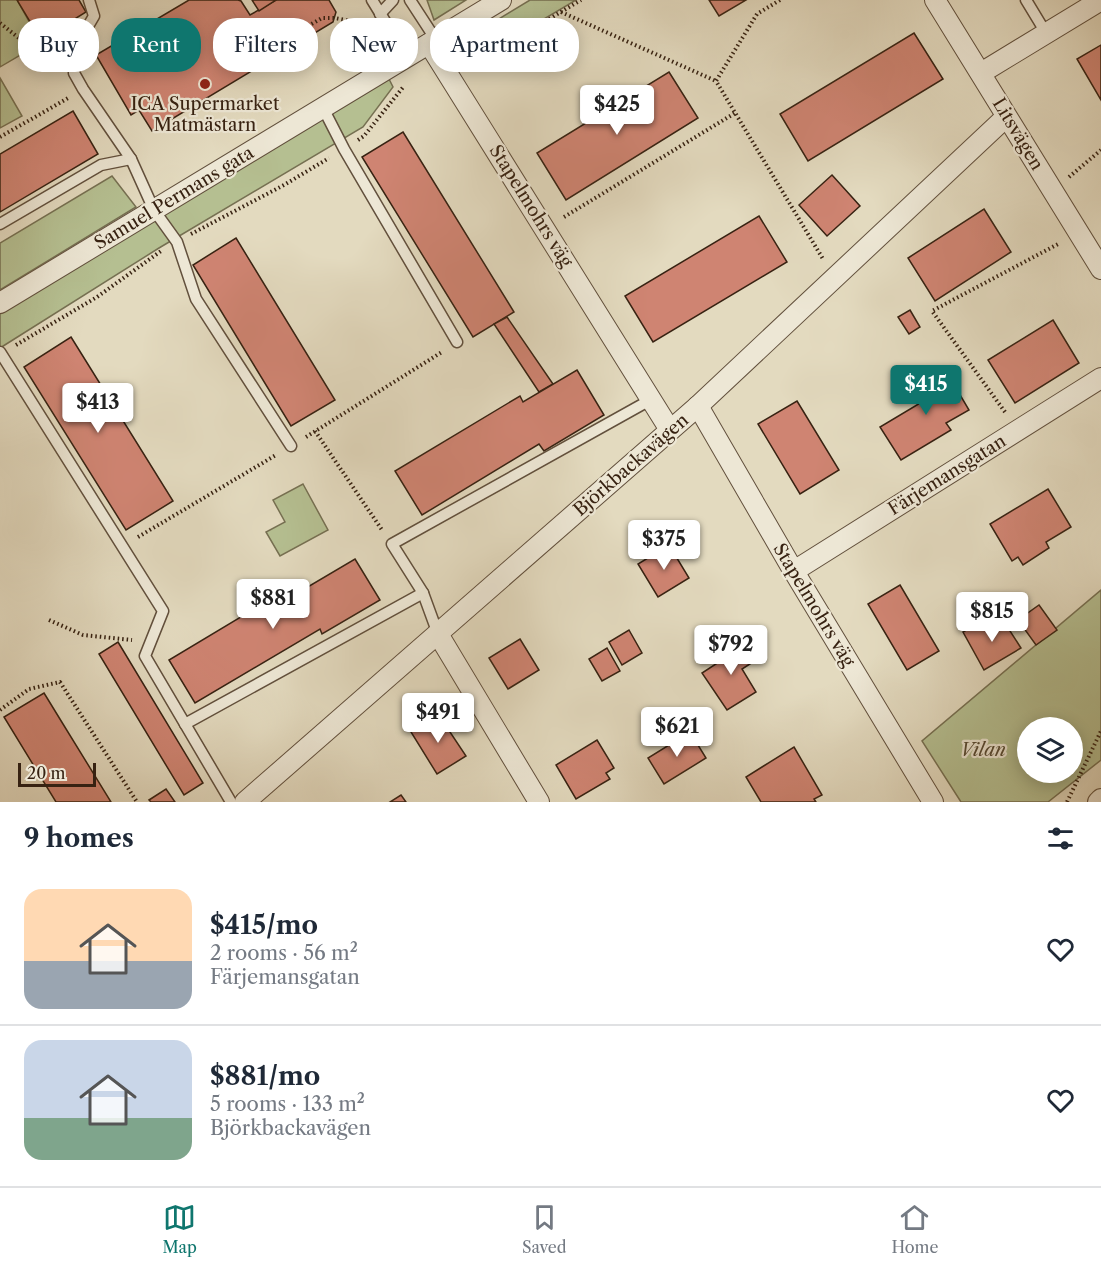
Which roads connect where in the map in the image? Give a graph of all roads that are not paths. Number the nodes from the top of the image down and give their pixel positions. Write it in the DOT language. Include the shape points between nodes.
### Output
graph roads {
  1 [pos="89,0"];
  2 [pos="372,0"];
  3 [pos="393,0"];
  4 [pos="410,0"];
  5 [pos="501,0"];
  6 [pos="935,0"];
  7 [pos="1026,0"];
  8 [pos="1101,0"];
  9 [pos="381,14"];
  10 [pos="382,18"];
  11 [pos="471,18"];
  12 [pos="1046,33"];
  13 [pos="430,38"];
  14 [pos="382,72"];
  15 [pos="448,72"];
  16 [pos="981,73"];
  17 [pos="323,108"];
  18 [pos="1006,117"];
  19 [pos="131,159"];
  20 [pos="154,210"];
  21 [pos="0,224"];
  22 [pos="1101,269"];
  23 [pos="0,303"];
  24 [pos="458,342"];
  25 [pos="0,353"];
  26 [pos="1101,378"];
  27 [pos="652,399"];
  28 [pos="698,406"];
  29 [pos="670,430"];
  30 [pos="291,446"];
  31 [pos="794,571"];
  32 [pos="423,593"];
  33 [pos="438,634"];
  34 [pos="185,724"];
  35 [pos="231,802"];
  36 [pos="245,802"];
  37 [pos="539,802"];
  38 [pos="933,802"];
  1 -- 19 [label="lane" via="94,16 77,45 74,72"];
  2 -- 9 [label="lane"];
  3 -- 9 [label="lane"];
  4 -- 13 [label="lane"];
  5 -- 11 [label="street, Samuel Permans gata"];
  6 -- 16 [label="street, Litsvägen"];
  7 -- 12 [label="lane"];
  8 -- 12 [label="street"];
  9 -- 10 [label="lane"];
  12 -- 16 [label="street"];
  14 -- 17 [label="street, Samuel Permans gata"];
  15 -- 27 [label="street, Stapelmohrs väg"];
  16 -- 18 [label="street, Litsvägen"];
  17 -- 20 [label="street, Samuel Permans gata"];
  17 -- 24 [label="lane"];
  18 -- 22 [label="street, Litsvägen"];
  18 -- 28 [label="street, Björkbackavägen"];
  19 -- 20 [label="lane"];
  19 -- 21 [label="lane" via="101,165"];
  20 -- 23 [label="street, Samuel Permans gata"];
  20 -- 30 [label="lane" via="177,242 196,299"];
  25 -- 34 [label="lane" via="163,611 145,656"];
  26 -- 31 [label="street, Färjemansgatan"];
  27 -- 29 [label="street, Stapelmohrs väg"];
  27 -- 32 [label="lane" via="392,544"];
  28 -- 29 [label="street, Björkbackavägen"];
  28 -- 31 [label="street, Stapelmohrs väg"];
  29 -- 33 [label="street, Björkbackavägen"];
  31 -- 38 [label="street, Stapelmohrs väg"];
  32 -- 33 [label="lane"];
  32 -- 34 [label="lane"];
  33 -- 36 [label="street, Björkbackavägen"];
  33 -- 37 [label="street"];
  34 -- 35 [label="lane"];
}
